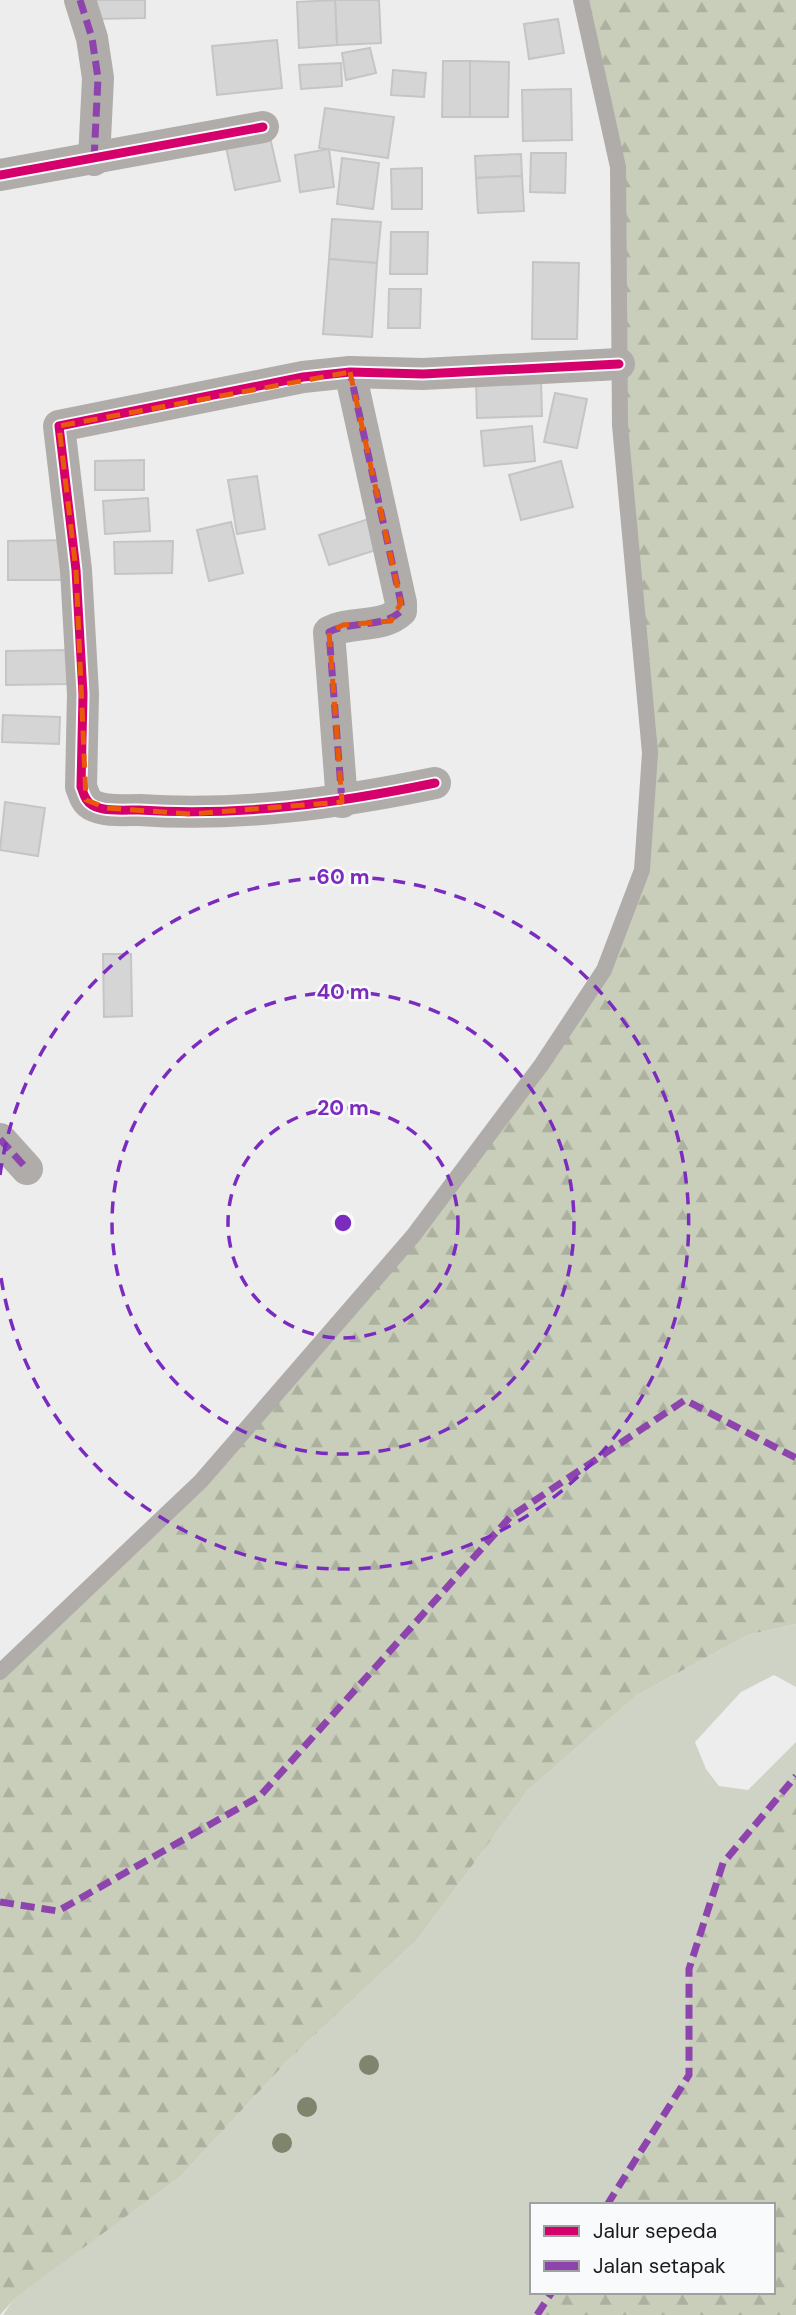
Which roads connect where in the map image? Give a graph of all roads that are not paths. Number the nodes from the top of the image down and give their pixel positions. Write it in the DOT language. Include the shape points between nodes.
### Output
graph roads {
  1 [pos="80,0"];
  2 [pos="582,0"];
  3 [pos="263,127"];
  4 [pos="94,160"];
  5 [pos="0,174"];
  6 [pos="619,364"];
  7 [pos="351,372"];
  8 [pos="435,783"];
  9 [pos="342,802"];
  10 [pos="0,1139"];
  11 [pos="27,1169"];
  12 [pos="0,1672"];
  1 -- 4 [label="street" via="97,68"];
  2 -- 6 [label="lane" via="618,167"];
  3 -- 4 [label="street"];
  4 -- 5 [label="street"];
  6 -- 7 [label="street" via="423,374"];
  6 -- 12 [label="lane" via="620,425 650,753 642,870 604,970 542,1064 413,1236 201,1481"];
  7 -- 9 [label="street" via="401,611 391,621 343,625 329,632"];
  7 -- 9 [label="street" via="303,377 59,426 76,569 86,800 107,808 191,814"];
  8 -- 9 [label="street"];
  10 -- 11 [label="street"];
}
